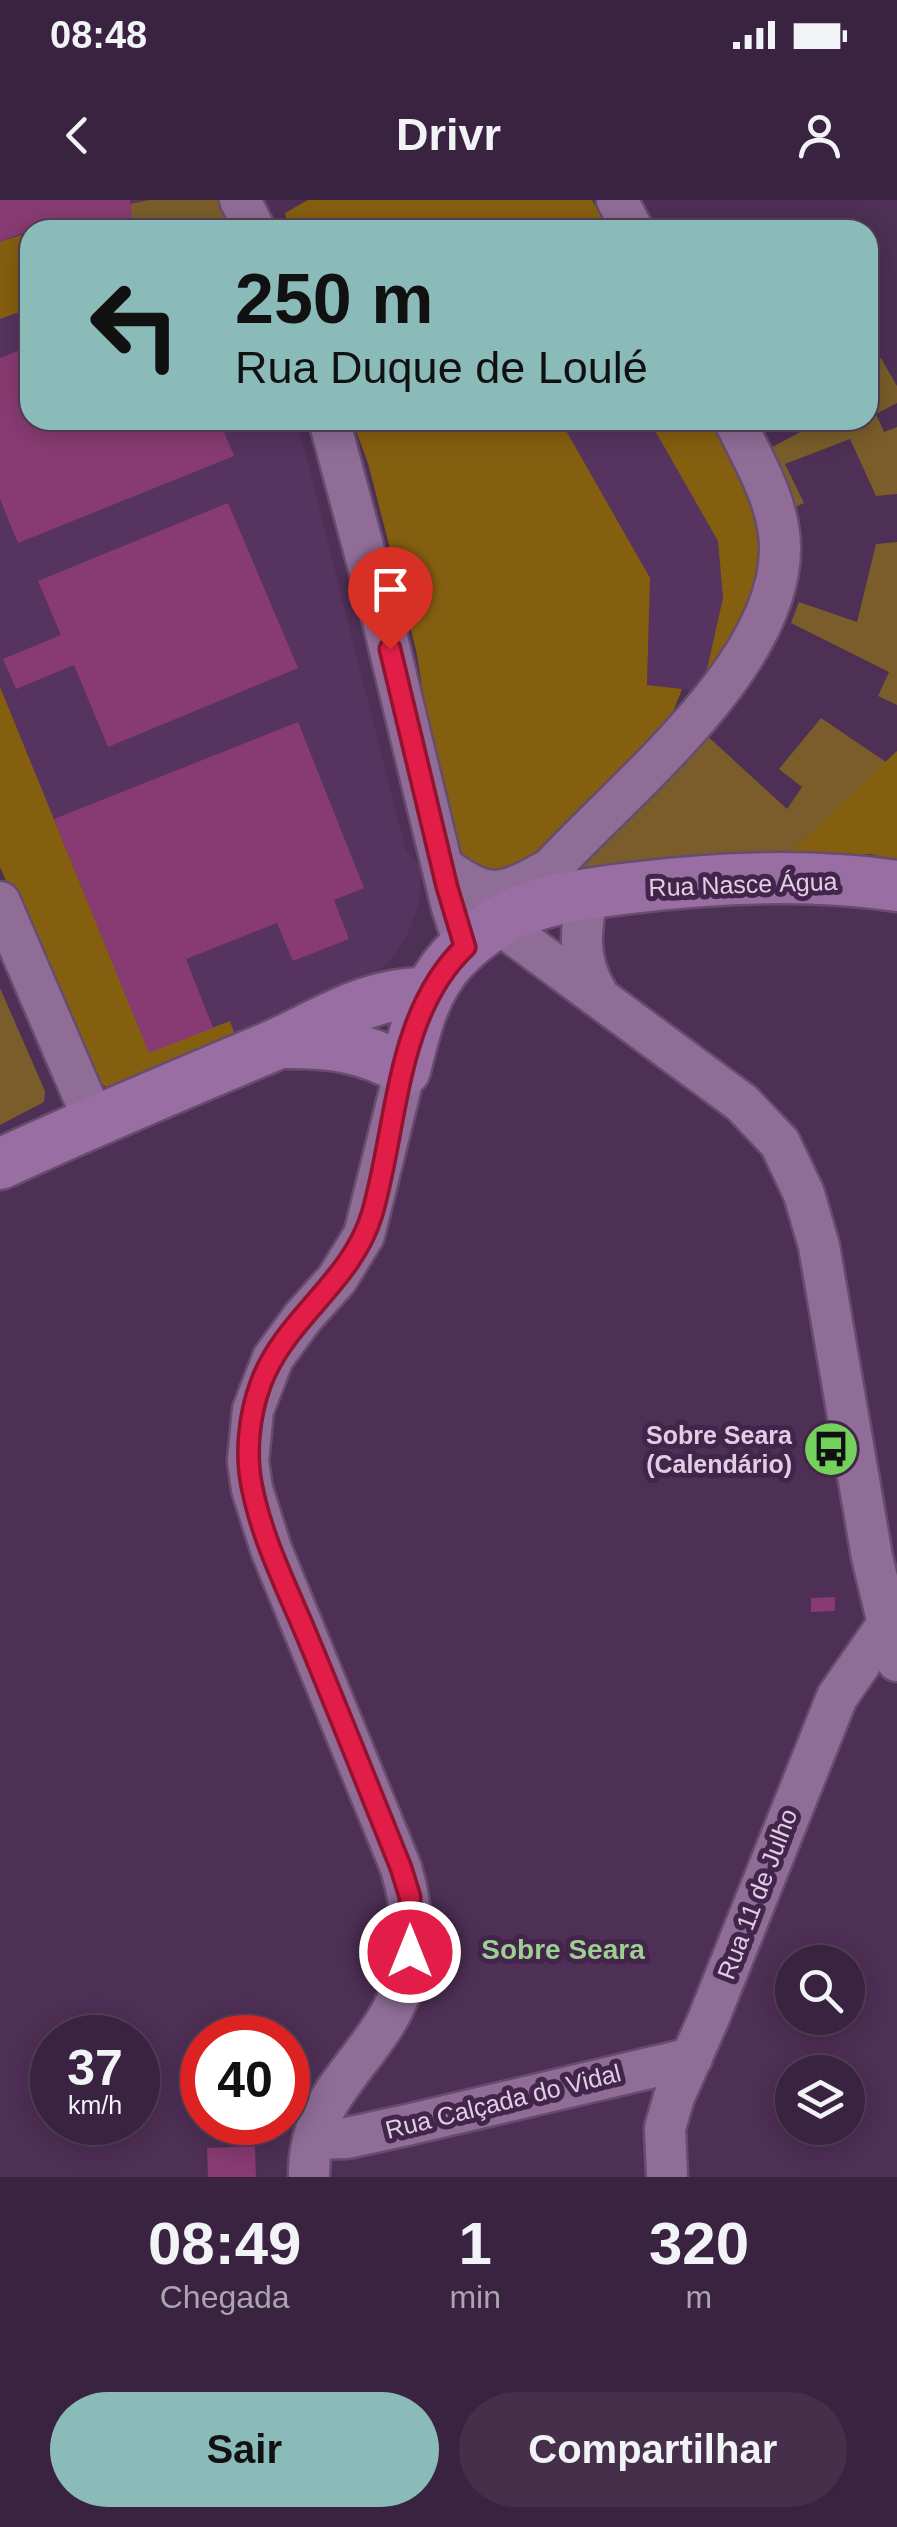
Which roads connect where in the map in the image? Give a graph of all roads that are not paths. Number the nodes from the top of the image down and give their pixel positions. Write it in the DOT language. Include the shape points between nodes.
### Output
graph roads {
  1 [pos="332,430"];
  2 [pos="739,430"];
  3 [pos="442,866"];
  4 [pos="570,880"];
  5 [pos="897,886"];
  6 [pos="0,902"];
  7 [pos="493,927"];
  8 [pos="428,993"];
  9 [pos="597,993"];
  10 [pos="280,1042"];
  11 [pos="404,1070"];
  12 [pos="94,1121"];
  13 [pos="0,1164"];
  14 [pos="892,1643"];
  15 [pos="692,2058"];
  16 [pos="311,2158"];
  17 [pos="666,2177"];
  1 -- 3 [label="street"];
  2 -- 4 [label="street" via="776,518 780,545 771,604 727,679"];
  3 -- 4 [label="street" via="467,884 495,892"];
  3 -- 7 [label="street"];
  4 -- 5 [label="main road, Rua Nasce Água" via="774,877"];
  4 -- 7 [label="main road, Rua Nasce Água"];
  4 -- 9 [label="street" via="585,969"];
  6 -- 12 [label="street"];
  7 -- 8 [label="main road" via="451,960"];
  7 -- 9 [label="street"];
  8 -- 10 [label="main road" via="369,1000"];
  8 -- 11 [label="main road"];
  9 -- 14 [label="street" via="742,1102 793,1167 819,1246"];
  10 -- 11 [label="main road" via="351,1046"];
  10 -- 12 [label="main road"];
  11 -- 16 [label="street" via="364,1236 338,1279 272,1358 249,1434 252,1489 271,1549 410,1897 410,1952 396,2000 336,2086 317,2122"];
  12 -- 13 [label="main road"];
  14 -- 15 [label="street, Rua 11 de Julho" via="837,1697"];
  15 -- 16 [label="street, Rua Calçada do Vidal" via="347,2138"];
  15 -- 17 [label="street, Rua 11 de Julho" via="668,2112"];
}
